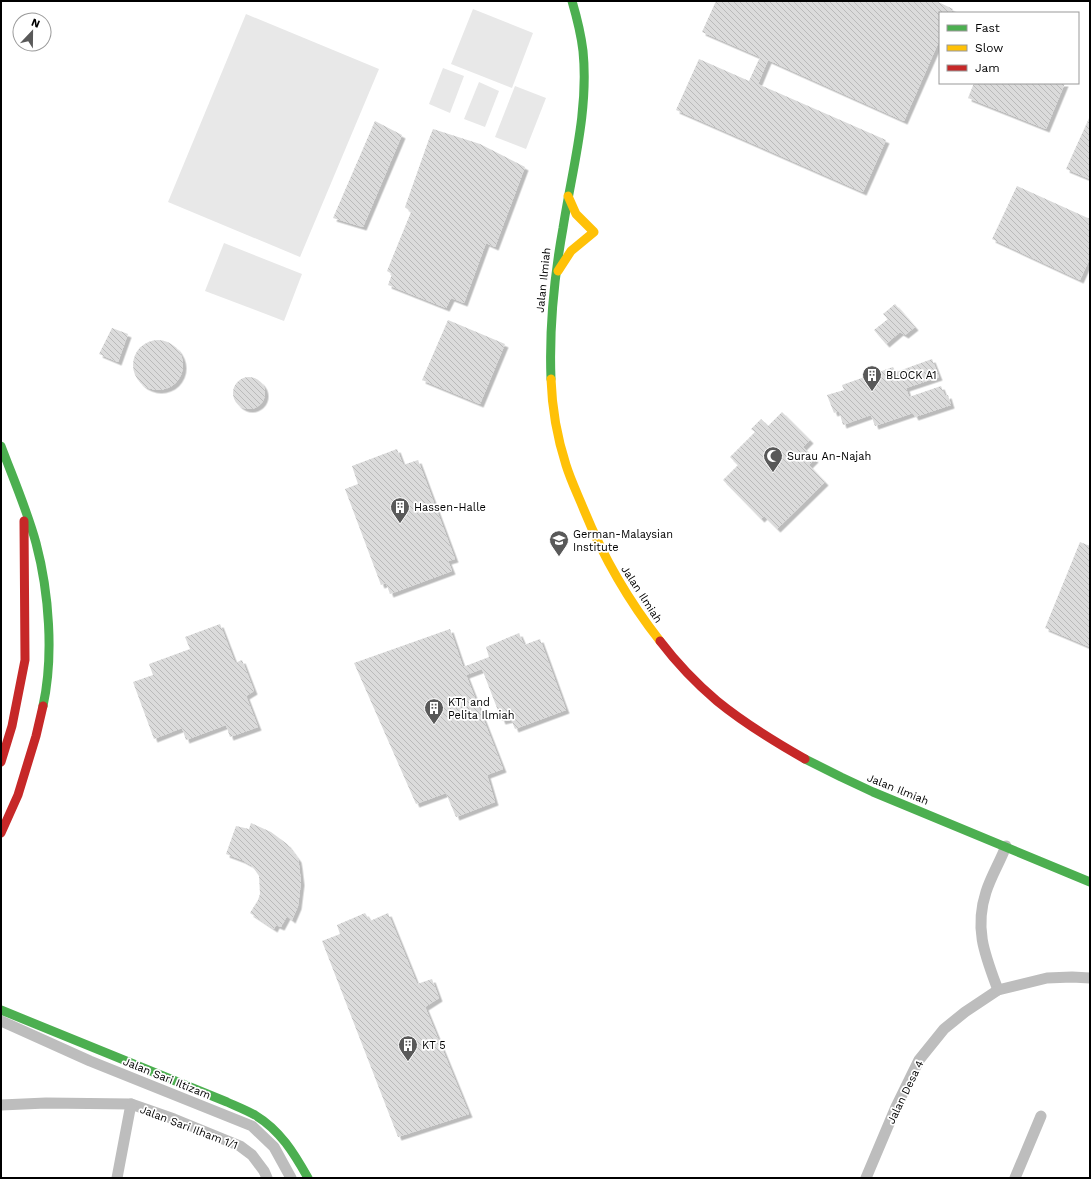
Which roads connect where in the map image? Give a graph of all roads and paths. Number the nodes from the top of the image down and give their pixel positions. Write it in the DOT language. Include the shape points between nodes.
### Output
graph roads {
  1 [pos="572,1"];
  2 [pos="568,196"];
  3 [pos="556,275"];
  4 [pos="1,446"];
  5 [pos="24,506"];
  6 [pos="1,762"];
  7 [pos="1,833"];
  8 [pos="1006,846"];
  9 [pos="1090,882"];
  10 [pos="1090,978"];
  11 [pos="998,990"];
  12 [pos="1,1010"];
  13 [pos="1,1021"];
  14 [pos="1,1104"];
  15 [pos="131,1104"];
  16 [pos="1041,1116"];
  17 [pos="116,1178"];
  18 [pos="267,1178"];
  19 [pos="291,1178"];
  20 [pos="308,1178"];
  21 [pos="866,1178"];
  22 [pos="1015,1178"];
  1 -- 2 [label="street, Jalan Ilmiah" via="584,44 584,93"];
  2 -- 3 [label="street, Jalan Ilmiah"];
  2 -- 3 [label="street" via="576,214 594,232 571,251"];
  3 -- 8 [label="street, Jalan Ilmiah" via="551,317 550,363 556,424 566,464 605,559 648,628 676,661 715,699 746,722 807,760 864,788"];
  4 -- 5 [label="street"];
  5 -- 6 [label="street" via="25,660 12,726"];
  5 -- 7 [label="street" via="36,544 46,595 49,648 46,692 18,795"];
  8 -- 9 [label="street, Jalan Ilmiah"];
  8 -- 11 [label="street" via="986,892 980,929"];
  10 -- 11 [label="street, Jalan Desa 4" via="1046,978"];
  11 -- 21 [label="street, Jalan Desa 4" via="944,1029 919,1060 896,1106"];
  12 -- 20 [label="street, Jalan Sari Iltizam" via="258,1116 274,1128 287,1144"];
  13 -- 19 [label="street, Jalan Sari Iltizam" via="90,1061 252,1126 274,1147"];
  14 -- 15 [label="street, Jalan Sari Ilham 1/1"];
  15 -- 17 [label="street"];
  15 -- 18 [label="street, Jalan Sari Ilham 1/1" via="240,1146 252,1155"];
  16 -- 22 [label="street"];
}
